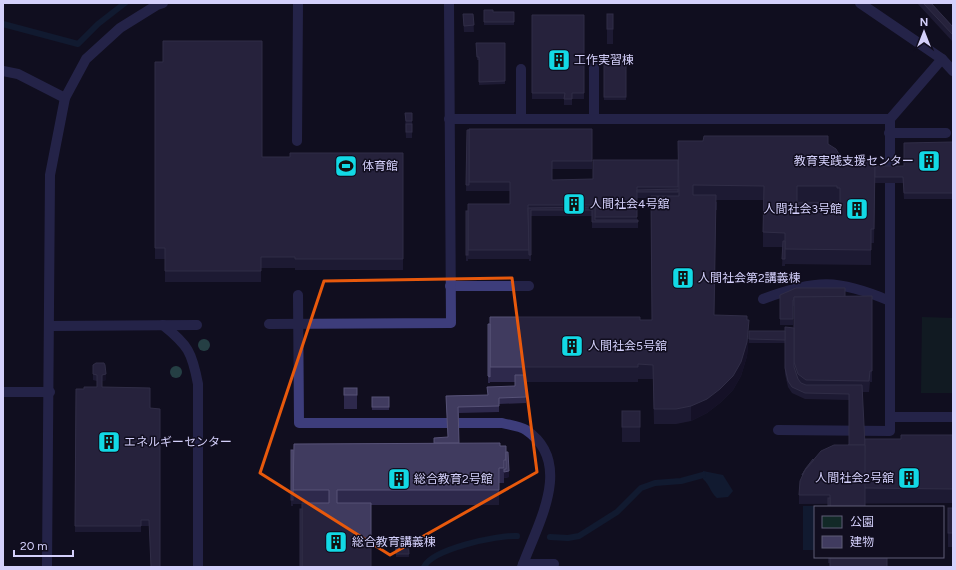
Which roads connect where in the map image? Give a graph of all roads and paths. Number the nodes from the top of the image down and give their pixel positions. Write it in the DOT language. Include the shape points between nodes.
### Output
graph roads {
  1 [pos="164,3"];
  2 [pos="298,3"];
  3 [pos="449,3"];
  4 [pos="860,3"];
  5 [pos="942,60"];
  6 [pos="594,67"];
  7 [pos="521,69"];
  8 [pos="3,71"];
  9 [pos="953,71"];
  10 [pos="65,98"];
  11 [pos="449,119"];
  12 [pos="521,119"];
  13 [pos="594,119"];
  14 [pos="890,119"];
  15 [pos="889,133"];
  16 [pos="946,133"];
  17 [pos="297,141"];
  18 [pos="450,286"];
  19 [pos="528,286"];
  20 [pos="298,295"];
  21 [pos="763,299"];
  22 [pos="890,301"];
  23 [pos="269,324"];
  24 [pos="299,324"];
  25 [pos="163,325"];
  26 [pos="197,325"];
  27 [pos="50,326"];
  28 [pos="3,392"];
  29 [pos="50,392"];
  30 [pos="890,417"];
  31 [pos="953,417"];
  32 [pos="778,430"];
  33 [pos="554,564"];
  34 [pos="522,565"];
  35 [pos="47,567"];
  36 [pos="198,567"];
  1 -- 10 [label="lane" via="120,28 86,59"];
  2 -- 17 [label="lane"];
  3 -- 11 [label="lane"];
  4 -- 5 [label="lane"];
  5 -- 9 [label="lane"];
  5 -- 14 [label="lane"];
  6 -- 13 [label="lane"];
  7 -- 12 [label="lane"];
  8 -- 10 [label="lane" via="18,74"];
  10 -- 27 [label="lane" via="50,174"];
  11 -- 12 [label="lane"];
  11 -- 18 [label="lane"];
  12 -- 13 [label="lane"];
  13 -- 14 [label="lane"];
  14 -- 15 [label="lane"];
  15 -- 16 [label="lane"];
  15 -- 22 [label="lane"];
  18 -- 19 [label="lane"];
  18 -- 24 [label="lane" via="451,323"];
  20 -- 24 [label="lane"];
  21 -- 22 [label="lane" via="805,285 821,283 854,287"];
  22 -- 30 [label="lane"];
  23 -- 24 [label="lane"];
  24 -- 34 [label="lane" via="299,423 502,423 525,429 541,445 550,464 550,493"];
  25 -- 26 [label="lane"];
  25 -- 27 [label="lane"];
  25 -- 36 [label="lane" via="181,339 193,360 198,384"];
  27 -- 29 [label="lane"];
  28 -- 29 [label="lane"];
  29 -- 35 [label="lane"];
  30 -- 31 [label="lane"];
  30 -- 32 [label="lane" via="890,431"];
  33 -- 34 [label="lane"];
}
